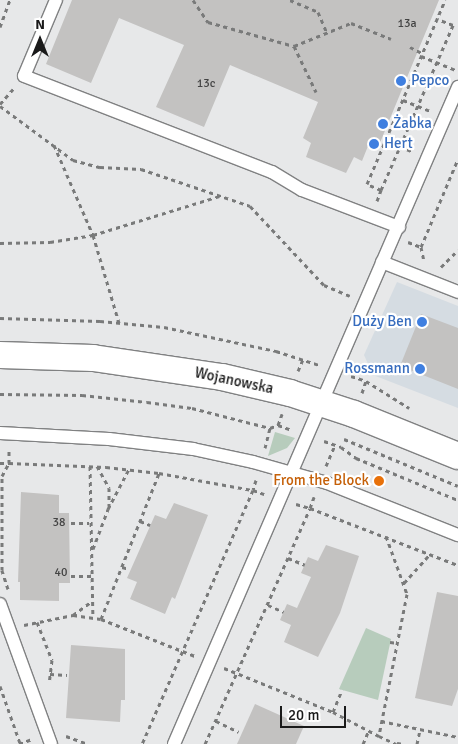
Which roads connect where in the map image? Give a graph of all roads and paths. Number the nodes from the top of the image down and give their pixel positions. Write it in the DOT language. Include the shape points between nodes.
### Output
graph roads {
  1 [pos="10,0"];
  2 [pos="56,0"];
  3 [pos="193,0"];
  4 [pos="290,0"];
  5 [pos="445,0"];
  6 [pos="437,18"];
  7 [pos="0,27"];
  8 [pos="327,33"];
  9 [pos="392,39"];
  10 [pos="294,46"];
  11 [pos="410,47"];
  12 [pos="422,54"];
  13 [pos="437,63"];
  14 [pos="458,71"];
  15 [pos="458,87"];
  16 [pos="316,92"];
  17 [pos="0,106"];
  18 [pos="53,144"];
  19 [pos="458,159"];
  20 [pos="382,190"];
  21 [pos="221,196"];
  22 [pos="372,216"];
  23 [pos="399,226"];
  24 [pos="92,236"];
  25 [pos="0,243"];
  26 [pos="402,250"];
  27 [pos="382,262"];
  28 [pos="357,289"];
  29 [pos="458,292"];
  30 [pos="354,297"];
  31 [pos="350,306"];
  32 [pos="0,318"];
  33 [pos="119,323"];
  34 [pos="0,356"];
  35 [pos="303,360"];
  36 [pos="0,394"];
  37 [pos="321,403"];
  38 [pos="278,425"];
  39 [pos="270,428"];
  40 [pos="0,433"];
  41 [pos="344,439"];
  42 [pos="341,447"];
  43 [pos="458,456"];
  44 [pos="260,465"];
  45 [pos="90,466"];
  46 [pos="97,466"];
  47 [pos="129,469"];
  48 [pos="159,473"];
  49 [pos="292,473"];
  50 [pos="458,486"];
  51 [pos="458,500"];
  52 [pos="108,509"];
  53 [pos="140,521"];
  54 [pos="71,523"];
  55 [pos="89,523"];
  56 [pos="150,524"];
  57 [pos="458,535"];
  58 [pos="386,536"];
  59 [pos="92,551"];
  60 [pos="430,553"];
  61 [pos="288,558"];
  62 [pos="305,565"];
  63 [pos="458,565"];
  64 [pos="122,567"];
  65 [pos="129,569"];
  66 [pos="71,576"];
  67 [pos="92,576"];
  68 [pos="404,583"];
  69 [pos="11,597"];
  70 [pos="91,602"];
  71 [pos="0,604"];
  72 [pos="268,605"];
  73 [pos="284,612"];
  74 [pos="73,615"];
  75 [pos="93,617"];
  76 [pos="19,618"];
  77 [pos="101,619"];
  78 [pos="37,622"];
  79 [pos="390,642"];
  80 [pos="398,643"];
  81 [pos="183,651"];
  82 [pos="209,663"];
  83 [pos="237,672"];
  84 [pos="50,674"];
  85 [pos="67,675"];
  86 [pos="0,686"];
  87 [pos="48,688"];
  88 [pos="342,690"];
  89 [pos="333,712"];
  90 [pos="216,721"];
  91 [pos="381,722"];
  92 [pos="369,730"];
  93 [pos="420,730"];
  94 [pos="240,732"];
  95 [pos="61,733"];
  96 [pos="379,736"];
  97 [pos="458,737"];
  98 [pos="20,743"];
  99 [pos="396,743"];
  100 [pos="51,744"];
  101 [pos="88,744"];
  102 [pos="142,744"];
  103 [pos="174,744"];
  104 [pos="206,744"];
  105 [pos="363,744"];
  106 [pos="404,744"];
  107 [pos="417,744"];
  1 -- 7 [label="path"];
  2 -- 22 [label="lane" via="24,76 272,172 302,190"];
  3 -- 10 [label="path" via="208,22"];
  4 -- 8 [label="path" via="318,12"];
  5 -- 6 [label="path"];
  6 -- 12 [label="path"];
  6 -- 13 [label="path" via="453,25"];
  8 -- 9 [label="path" via="351,23"];
  8 -- 10 [label="path"];
  10 -- 16 [label="path"];
  11 -- 12 [label="path"];
  12 -- 13 [label="path"];
  12 -- 20 [label="path" via="367,184"];
  13 -- 14 [label="path"];
  13 -- 20 [label="path"];
  15 -- 23 [label="lane"];
  17 -- 18 [label="path"];
  18 -- 21 [label="path" via="72,160 100,167 141,169"];
  18 -- 24 [label="path"];
  19 -- 26 [label="path" via="421,247 405,241"];
  20 -- 22 [label="path"];
  21 -- 24 [label="path"];
  21 -- 30 [label="path" via="250,206 324,285"];
  22 -- 23 [label="lane"];
  23 -- 27 [label="lane"];
  24 -- 25 [label="path" via="50,242"];
  24 -- 33 [label="path"];
  27 -- 29 [label="lane"];
  27 -- 37 [label="lane"];
  28 -- 30 [label="path"];
  30 -- 31 [label="path"];
  32 -- 33 [label="path"];
  33 -- 35 [label="path" via="229,340"];
  34 -- 37 [label="street, Wojanowska" via="94,358 164,366 275,389"];
  36 -- 39 [label="path" via="82,395 148,402 192,408"];
  37 -- 43 [label="street, Wojanowska"];
  37 -- 49 [label="lane"];
  38 -- 39 [label="path"];
  39 -- 44 [label="path"];
  40 -- 44 [label="lane" via="109,439 193,449"];
  41 -- 50 [label="path"];
  42 -- 51 [label="path" via="356,458"];
  44 -- 49 [label="lane"];
  45 -- 46 [label="path"];
  45 -- 55 [label="path"];
  45 -- 69 [label="path" via="9,464 2,476 2,570"];
  46 -- 47 [label="path"];
  46 -- 52 [label="path" via="109,488"];
  47 -- 48 [label="path"];
  47 -- 52 [label="path"];
  48 -- 53 [label="path"];
  48 -- 81 [label="path" via="253,490"];
  49 -- 57 [label="lane"];
  49 -- 82 [label="lane"];
  52 -- 59 [label="path"];
  53 -- 56 [label="path"];
  53 -- 64 [label="path"];
  54 -- 55 [label="path"];
  55 -- 59 [label="path"];
  58 -- 60 [label="path"];
  58 -- 61 [label="path" via="310,508"];
  58 -- 68 [label="path"];
  59 -- 67 [label="path"];
  60 -- 63 [label="path"];
  60 -- 68 [label="path"];
  61 -- 62 [label="path"];
  61 -- 72 [label="path"];
  64 -- 65 [label="path"];
  64 -- 77 [label="path"];
  66 -- 67 [label="path"];
  67 -- 70 [label="path"];
  68 -- 80 [label="path" via="407,594"];
  70 -- 74 [label="path"];
  70 -- 75 [label="path"];
  71 -- 100 [label="lane"];
  72 -- 73 [label="path"];
  72 -- 83 [label="path"];
  74 -- 75 [label="path"];
  74 -- 78 [label="path"];
  75 -- 77 [label="path"];
  76 -- 78 [label="path" via="22,625"];
  77 -- 81 [label="path"];
  78 -- 84 [label="path" via="52,660"];
  79 -- 80 [label="path"];
  80 -- 91 [label="path"];
  81 -- 82 [label="path"];
  81 -- 102 [label="path"];
  82 -- 83 [label="path"];
  82 -- 103 [label="lane"];
  83 -- 89 [label="path"];
  83 -- 90 [label="path"];
  84 -- 85 [label="path"];
  84 -- 87 [label="path"];
  86 -- 98 [label="path"];
  88 -- 89 [label="path"];
  89 -- 92 [label="path"];
  90 -- 94 [label="path"];
  90 -- 104 [label="path"];
  91 -- 93 [label="path"];
  91 -- 96 [label="path"];
  92 -- 96 [label="path"];
  92 -- 105 [label="path"];
  93 -- 97 [label="path"];
  93 -- 107 [label="path"];
  95 -- 101 [label="path"];
  96 -- 99 [label="path"];
  99 -- 106 [label="path"];
}
